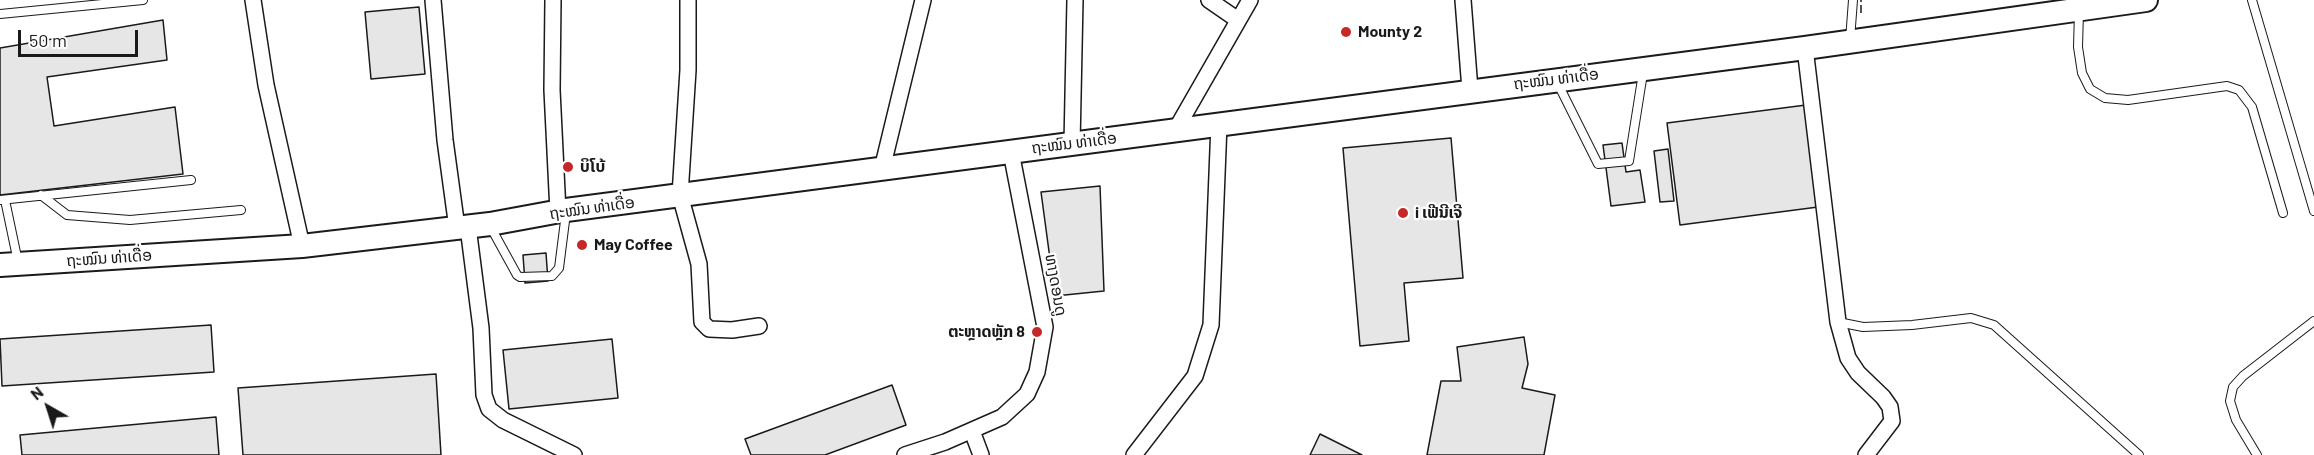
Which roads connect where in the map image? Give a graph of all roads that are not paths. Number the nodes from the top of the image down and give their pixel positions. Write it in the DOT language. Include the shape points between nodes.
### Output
graph roads {
  1 [pos="143,0"];
  2 [pos="253,0"];
  3 [pos="433,0"];
  4 [pos="553,0"];
  5 [pos="688,0"];
  6 [pos="923,0"];
  7 [pos="1075,0"];
  8 [pos="1209,0"];
  9 [pos="1250,0"];
  10 [pos="1463,0"];
  11 [pos="1852,0"];
  12 [pos="2146,0"];
  13 [pos="2252,0"];
  14 [pos="2079,9"];
  15 [pos="0,14"];
  16 [pos="1238,20"];
  17 [pos="1850,41"];
  18 [pos="1805,48"];
  19 [pos="1643,68"];
  20 [pos="1556,80"];
  21 [pos="1470,90"];
  22 [pos="1219,124"];
  23 [pos="1175,131"];
  24 [pos="1072,144"];
  25 [pos="1011,152"];
  26 [pos="882,169"];
  27 [pos="191,180"];
  28 [pos="41,195"];
  29 [pos="680,195"];
  30 [pos="3,200"];
  31 [pos="241,210"];
  32 [pos="562,211"];
  33 [pos="2314,211"];
  34 [pos="2283,213"];
  35 [pos="472,226"];
  36 [pos="302,246"];
  37 [pos="9,264"];
  38 [pos="2314,321"];
  39 [pos="1838,322"];
  40 [pos="759,326"];
  41 [pos="972,431"];
  42 [pos="1139,453"];
  43 [pos="574,455"];
  44 [pos="904,455"];
  45 [pos="981,455"];
  46 [pos="1866,455"];
  47 [pos="2139,455"];
  48 [pos="2257,455"];
  1 -- 15 [label="lane"];
  2 -- 36 [label="street" via="266,85"];
  3 -- 35 [label="street" via="446,140"];
  4 -- 32 [label="street" via="552,90"];
  5 -- 29 [label="street"];
  6 -- 26 [label="street"];
  7 -- 24 [label="street"];
  8 -- 16 [label="street"];
  9 -- 16 [label="street"];
  10 -- 21 [label="street"];
  11 -- 17 [label="lane"];
  12 -- 14 [label="main road, ຖະໝົນ ທ່າເດື່ອ"];
  13 -- 33 [label="lane"];
  14 -- 17 [label="main road, ຖະໝົນ ທ່າເດື່ອ"];
  14 -- 34 [label="lane" via="2082,73 2090,89 2105,98 2128,100 2227,86 2240,90 2252,107"];
  16 -- 23 [label="street"];
  17 -- 18 [label="main road, ຖະໝົນ ທ່າເດື່ອ"];
  18 -- 19 [label="main road, ຖະໝົນ ທ່າເດື່ອ"];
  18 -- 39 [label="street"];
  19 -- 20 [label="main road, ຖະໝົນ ທ່າເດື່ອ"];
  19 -- 20 [label="lane" via="1629,161 1598,164"];
  20 -- 21 [label="main road, ຖະໝົນ ທ່າເດື່ອ"];
  21 -- 22 [label="main road, ຖະໝົນ ທ່າເດື່ອ"];
  22 -- 23 [label="main road, ຖະໝົນ ທ່າເດື່ອ"];
  22 -- 42 [label="street" via="1211,325 1196,376"];
  23 -- 24 [label="main road, ຖະໝົນ ທ່າເດື່ອ"];
  24 -- 25 [label="main road, ຖະໝົນ ທ່າເດື່ອ"];
  25 -- 26 [label="main road, ຖະໝົນ ທ່າເດື່ອ"];
  25 -- 41 [label="street, ທາງດອນດູ" via="1042,304 1042,350 1027,394 1002,417"];
  26 -- 29 [label="main road, ຖະໝົນ ທ່າເດື່ອ"];
  27 -- 28 [label="lane"];
  28 -- 30 [label="lane"];
  28 -- 31 [label="lane" via="67,215 130,220"];
  29 -- 32 [label="main road, ຖະໝົນ ທ່າເດື່ອ"];
  29 -- 40 [label="street" via="699,264 702,322 709,329"];
  30 -- 37 [label="lane"];
  32 -- 35 [label="main road, ຖະໝົນ ທ່າເດື່ອ"];
  32 -- 35 [label="lane" via="559,268 552,276 520,277"];
  35 -- 36 [label="main road, ຖະໝົນ ທ່າເດື່ອ"];
  35 -- 43 [label="street" via="484,395 489,409 503,420"];
  36 -- 37 [label="main road, ຖະໝົນ ທ່າເດື່ອ"];
  38 -- 48 [label="lane" via="2234,387 2230,401 2236,420"];
  39 -- 46 [label="street" via="1848,358 1890,407 1892,421"];
  39 -- 47 [label="lane" via="1863,327 1971,318 1994,325"];
  41 -- 44 [label="street, ທາງດອນດູ"];
  41 -- 45 [label="street"];
}
